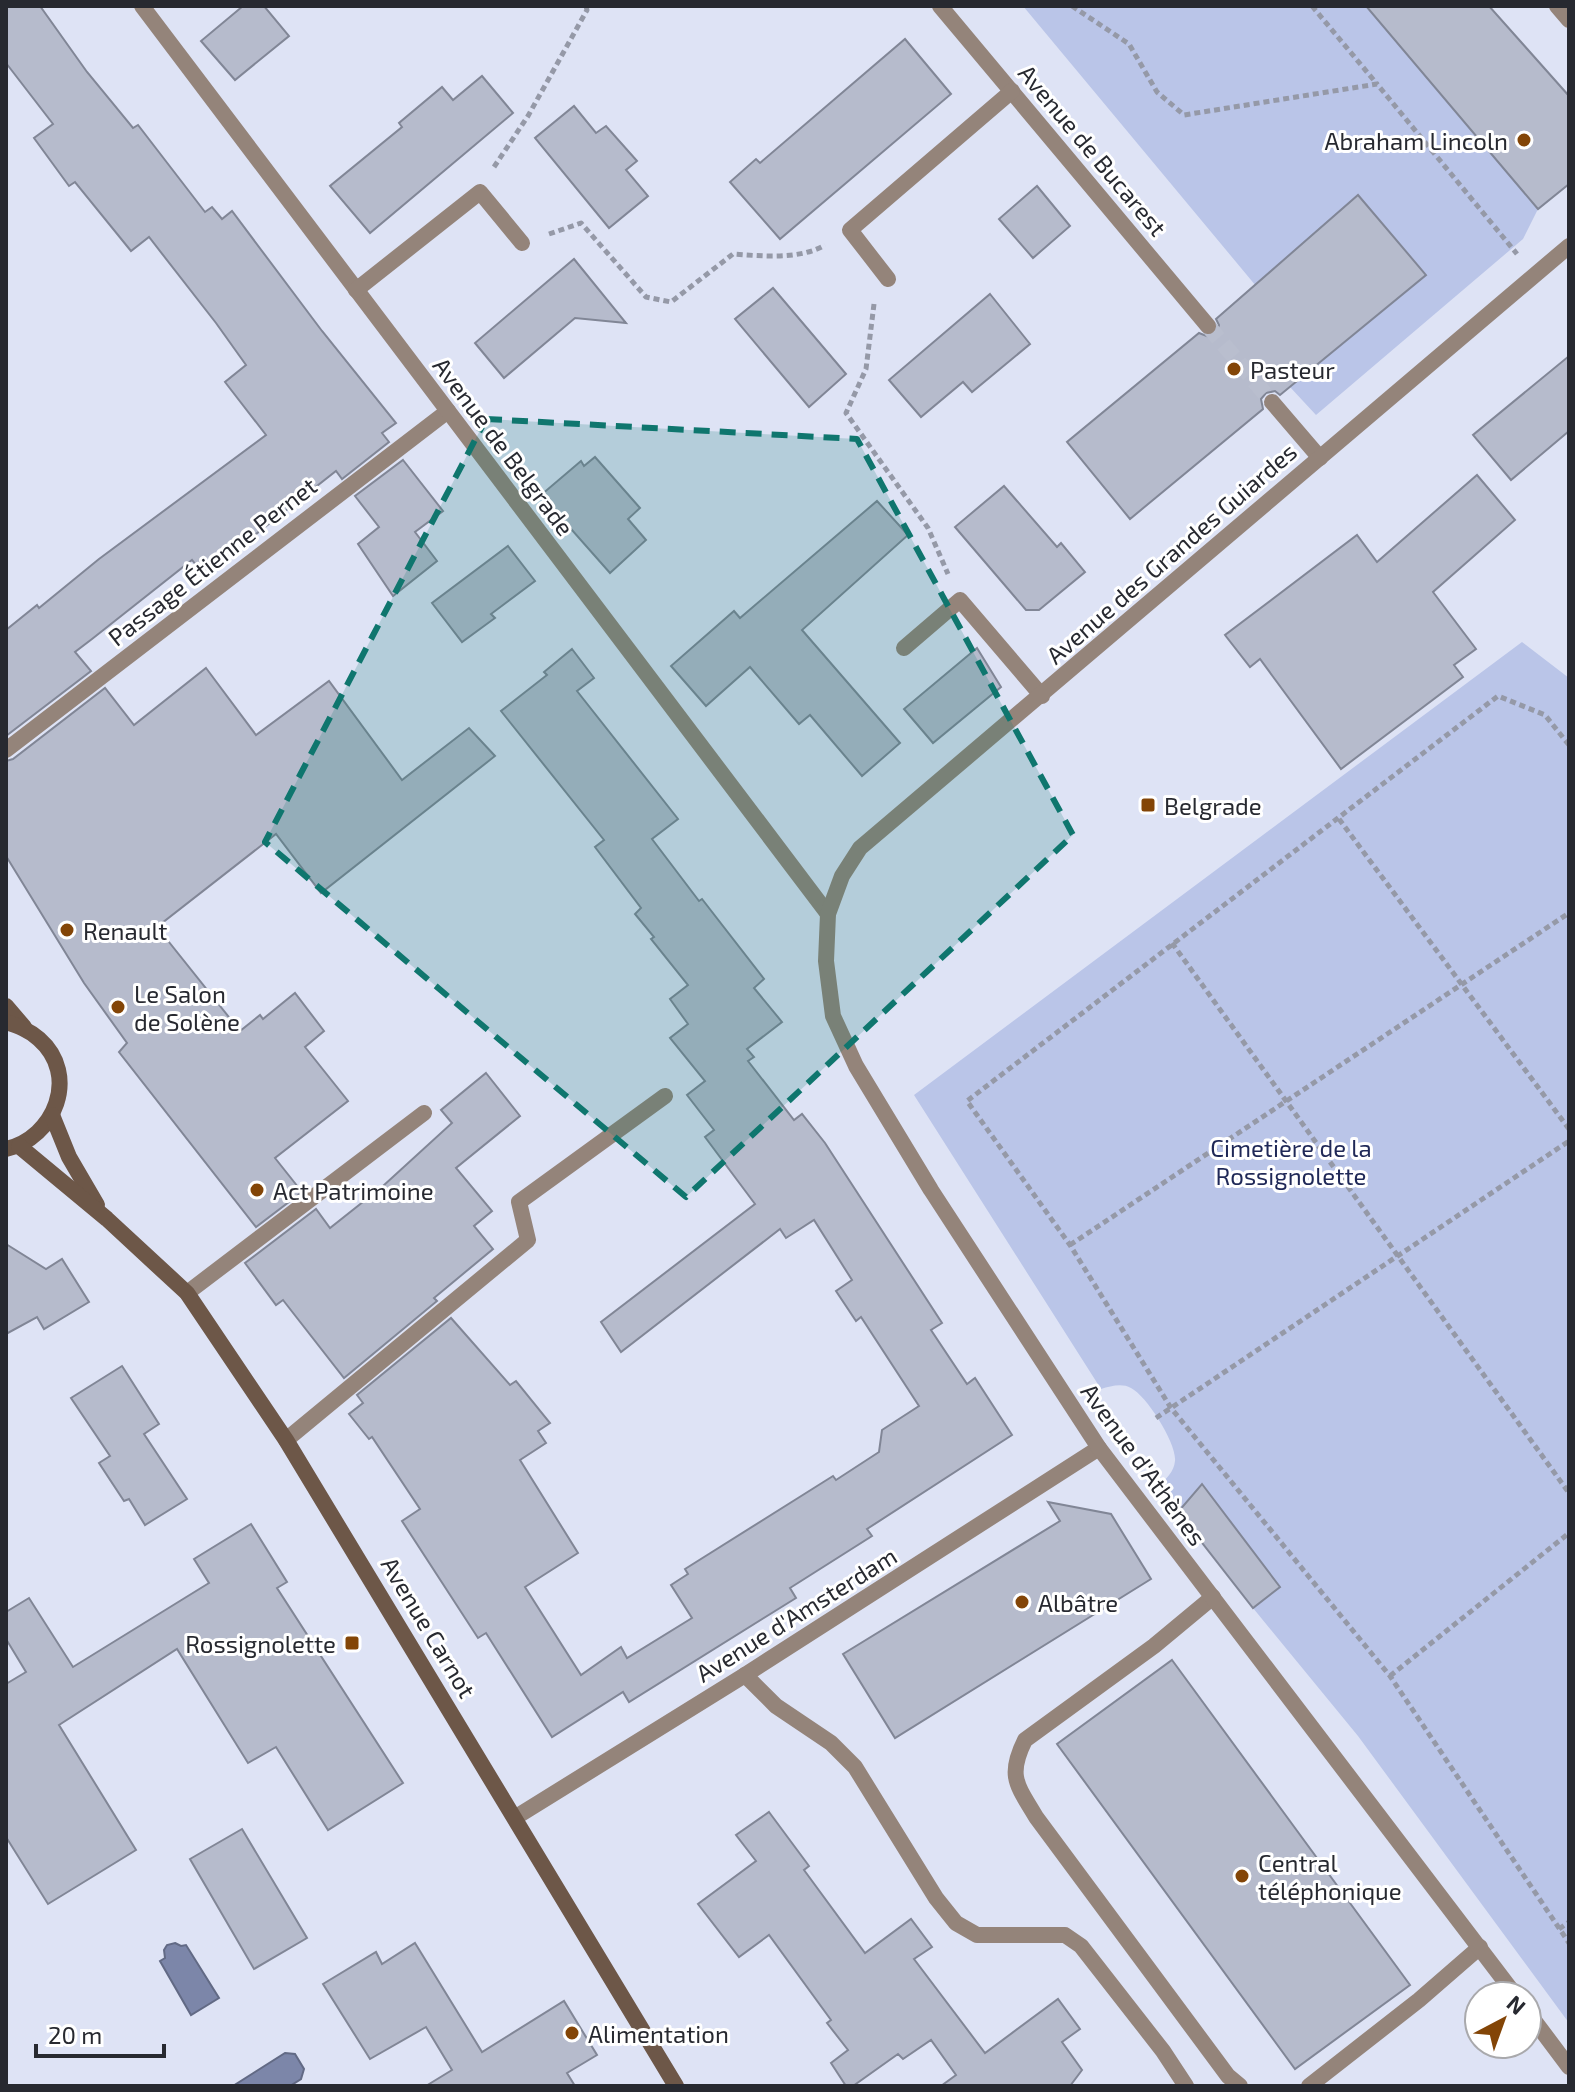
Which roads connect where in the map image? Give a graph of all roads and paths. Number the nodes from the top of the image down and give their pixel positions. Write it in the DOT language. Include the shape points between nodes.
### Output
graph roads {
  1 [pos="142,6"];
  2 [pos="586,6"];
  3 [pos="940,6"];
  4 [pos="1072,6"];
  5 [pos="1312,6"];
  6 [pos="1557,6"];
  7 [pos="1569,20"];
  8 [pos="1377,84"];
  9 [pos="1012,91"];
  10 [pos="480,192"];
  11 [pos="850,230"];
  12 [pos="522,243"];
  13 [pos="1569,246"];
  14 [pos="1534,276"];
  15 [pos="888,279"];
  16 [pos="356,290"];
  17 [pos="1208,326"];
  18 [pos="1272,402"];
  19 [pos="448,411"];
  20 [pos="1320,458"];
  21 [pos="960,600"];
  22 [pos="904,648"];
  23 [pos="1042,696"];
  24 [pos="1569,745"];
  25 [pos="6,750"];
  26 [pos="1339,819"];
  27 [pos="1569,913"];
  28 [pos="828,914"];
  29 [pos="1172,943"];
  30 [pos="1462,984"];
  31 [pos="6,1006"];
  32 [pos="6,1022"];
  33 [pos="25,1028"];
  34 [pos="665,1096"];
  35 [pos="1286,1101"];
  36 [pos="424,1113"];
  37 [pos="52,1115"];
  38 [pos="1569,1129"];
  39 [pos="1569,1141"];
  40 [pos="12,1148"];
  41 [pos="107,1219"];
  42 [pos="1070,1245"];
  43 [pos="1398,1256"];
  44 [pos="187,1293"];
  45 [pos="1171,1408"];
  46 [pos="1156,1418"];
  47 [pos="286,1440"];
  48 [pos="1099,1448"];
  49 [pos="1569,1493"];
  50 [pos="1569,1533"];
  51 [pos="1213,1597"];
  52 [pos="745,1675"];
  53 [pos="1390,1676"];
  54 [pos="516,1817"];
  55 [pos="1569,1922"];
  56 [pos="1559,1929"];
  57 [pos="1569,1943"];
  58 [pos="1480,1947"];
  59 [pos="1504,1980"];
  60 [pos="1543,2032"];
  61 [pos="1569,2067"];
  62 [pos="676,2086"];
  63 [pos="1186,2086"];
  64 [pos="1240,2086"];
  65 [pos="1309,2086"];
  1 -- 16 [label="street, Avenue de Belgrade"];
  2 -- 10 [label="path" via="528,116"];
  3 -- 9 [label="street, Avenue de Bucarest"];
  4 -- 8 [label="path" via="1129,44 1157,92 1184,115"];
  5 -- 8 [label="path"];
  6 -- 7 [label="street"];
  8 -- 14 [label="path"];
  9 -- 11 [label="street"];
  9 -- 17 [label="street, Avenue de Bucarest"];
  10 -- 12 [label="street"];
  10 -- 16 [label="street"];
  11 -- 12 [label="path" via="816,250 733,254 671,302 646,297 581,223"];
  11 -- 15 [label="street"];
  13 -- 14 [label="street, Avenue des Grandes Guiardes"];
  14 -- 20 [label="street, Avenue des Grandes Guiardes"];
  15 -- 21 [label="path" via="874,302 866,369 846,413 928,528"];
  16 -- 19 [label="street, Avenue de Belgrade"];
  18 -- 20 [label="street"];
  19 -- 25 [label="street, Passage Étienne Pernet"];
  19 -- 28 [label="street, Avenue de Belgrade"];
  20 -- 23 [label="street, Avenue des Grandes Guiardes"];
  21 -- 22 [label="street"];
  21 -- 23 [label="street"];
  23 -- 28 [label="street, Avenue des Grandes Guiardes" via="860,848"];
  24 -- 26 [label="path" via="1545,715 1498,696"];
  26 -- 29 [label="path"];
  26 -- 30 [label="path"];
  27 -- 30 [label="path"];
  28 -- 48 [label="street, Avenue d'Athènes" via="826,961 833,1016 856,1066"];
  29 -- 35 [label="path"];
  29 -- 42 [label="path" via="967,1101"];
  30 -- 35 [label="path"];
  30 -- 38 [label="path"];
  31 -- 33 [label="main road"];
  32 -- 33 [label="main road"];
  33 -- 37 [label="main road" via="53,1057 59,1086"];
  34 -- 47 [label="street" via="519,1202 528,1240"];
  35 -- 42 [label="path"];
  35 -- 43 [label="path"];
  36 -- 44 [label="street"];
  37 -- 40 [label="main road" via="44,1128"];
  37 -- 41 [label="main road, Avenue Carnot" via="69,1157"];
  39 -- 43 [label="path"];
  40 -- 41 [label="main road, Avenue Carnot"];
  41 -- 44 [label="main road, Avenue Carnot"];
  42 -- 45 [label="path"];
  43 -- 45 [label="path"];
  43 -- 49 [label="path"];
  44 -- 47 [label="main road, Avenue Carnot"];
  45 -- 46 [label="path"];
  45 -- 53 [label="path"];
  47 -- 54 [label="main road, Avenue Carnot"];
  48 -- 51 [label="street, Avenue d'Athènes"];
  48 -- 52 [label="street, Avenue d'Amsterdam"];
  50 -- 53 [label="path"];
  51 -- 58 [label="street, Avenue d'Athènes"];
  51 -- 64 [label="street" via="1025,1740 1015,1761 1015,1783"];
  52 -- 54 [label="street, Avenue d'Amsterdam"];
  52 -- 63 [label="street" via="855,1767 956,1923 977,1935 1065,1935 1081,1946"];
  53 -- 56 [label="path"];
  54 -- 62 [label="main road, Avenue Carnot"];
  55 -- 56 [label="path"];
  56 -- 57 [label="path"];
  58 -- 59 [label="street, Avenue d'Athènes"];
  58 -- 65 [label="street"];
  60 -- 61 [label="street"];
}
